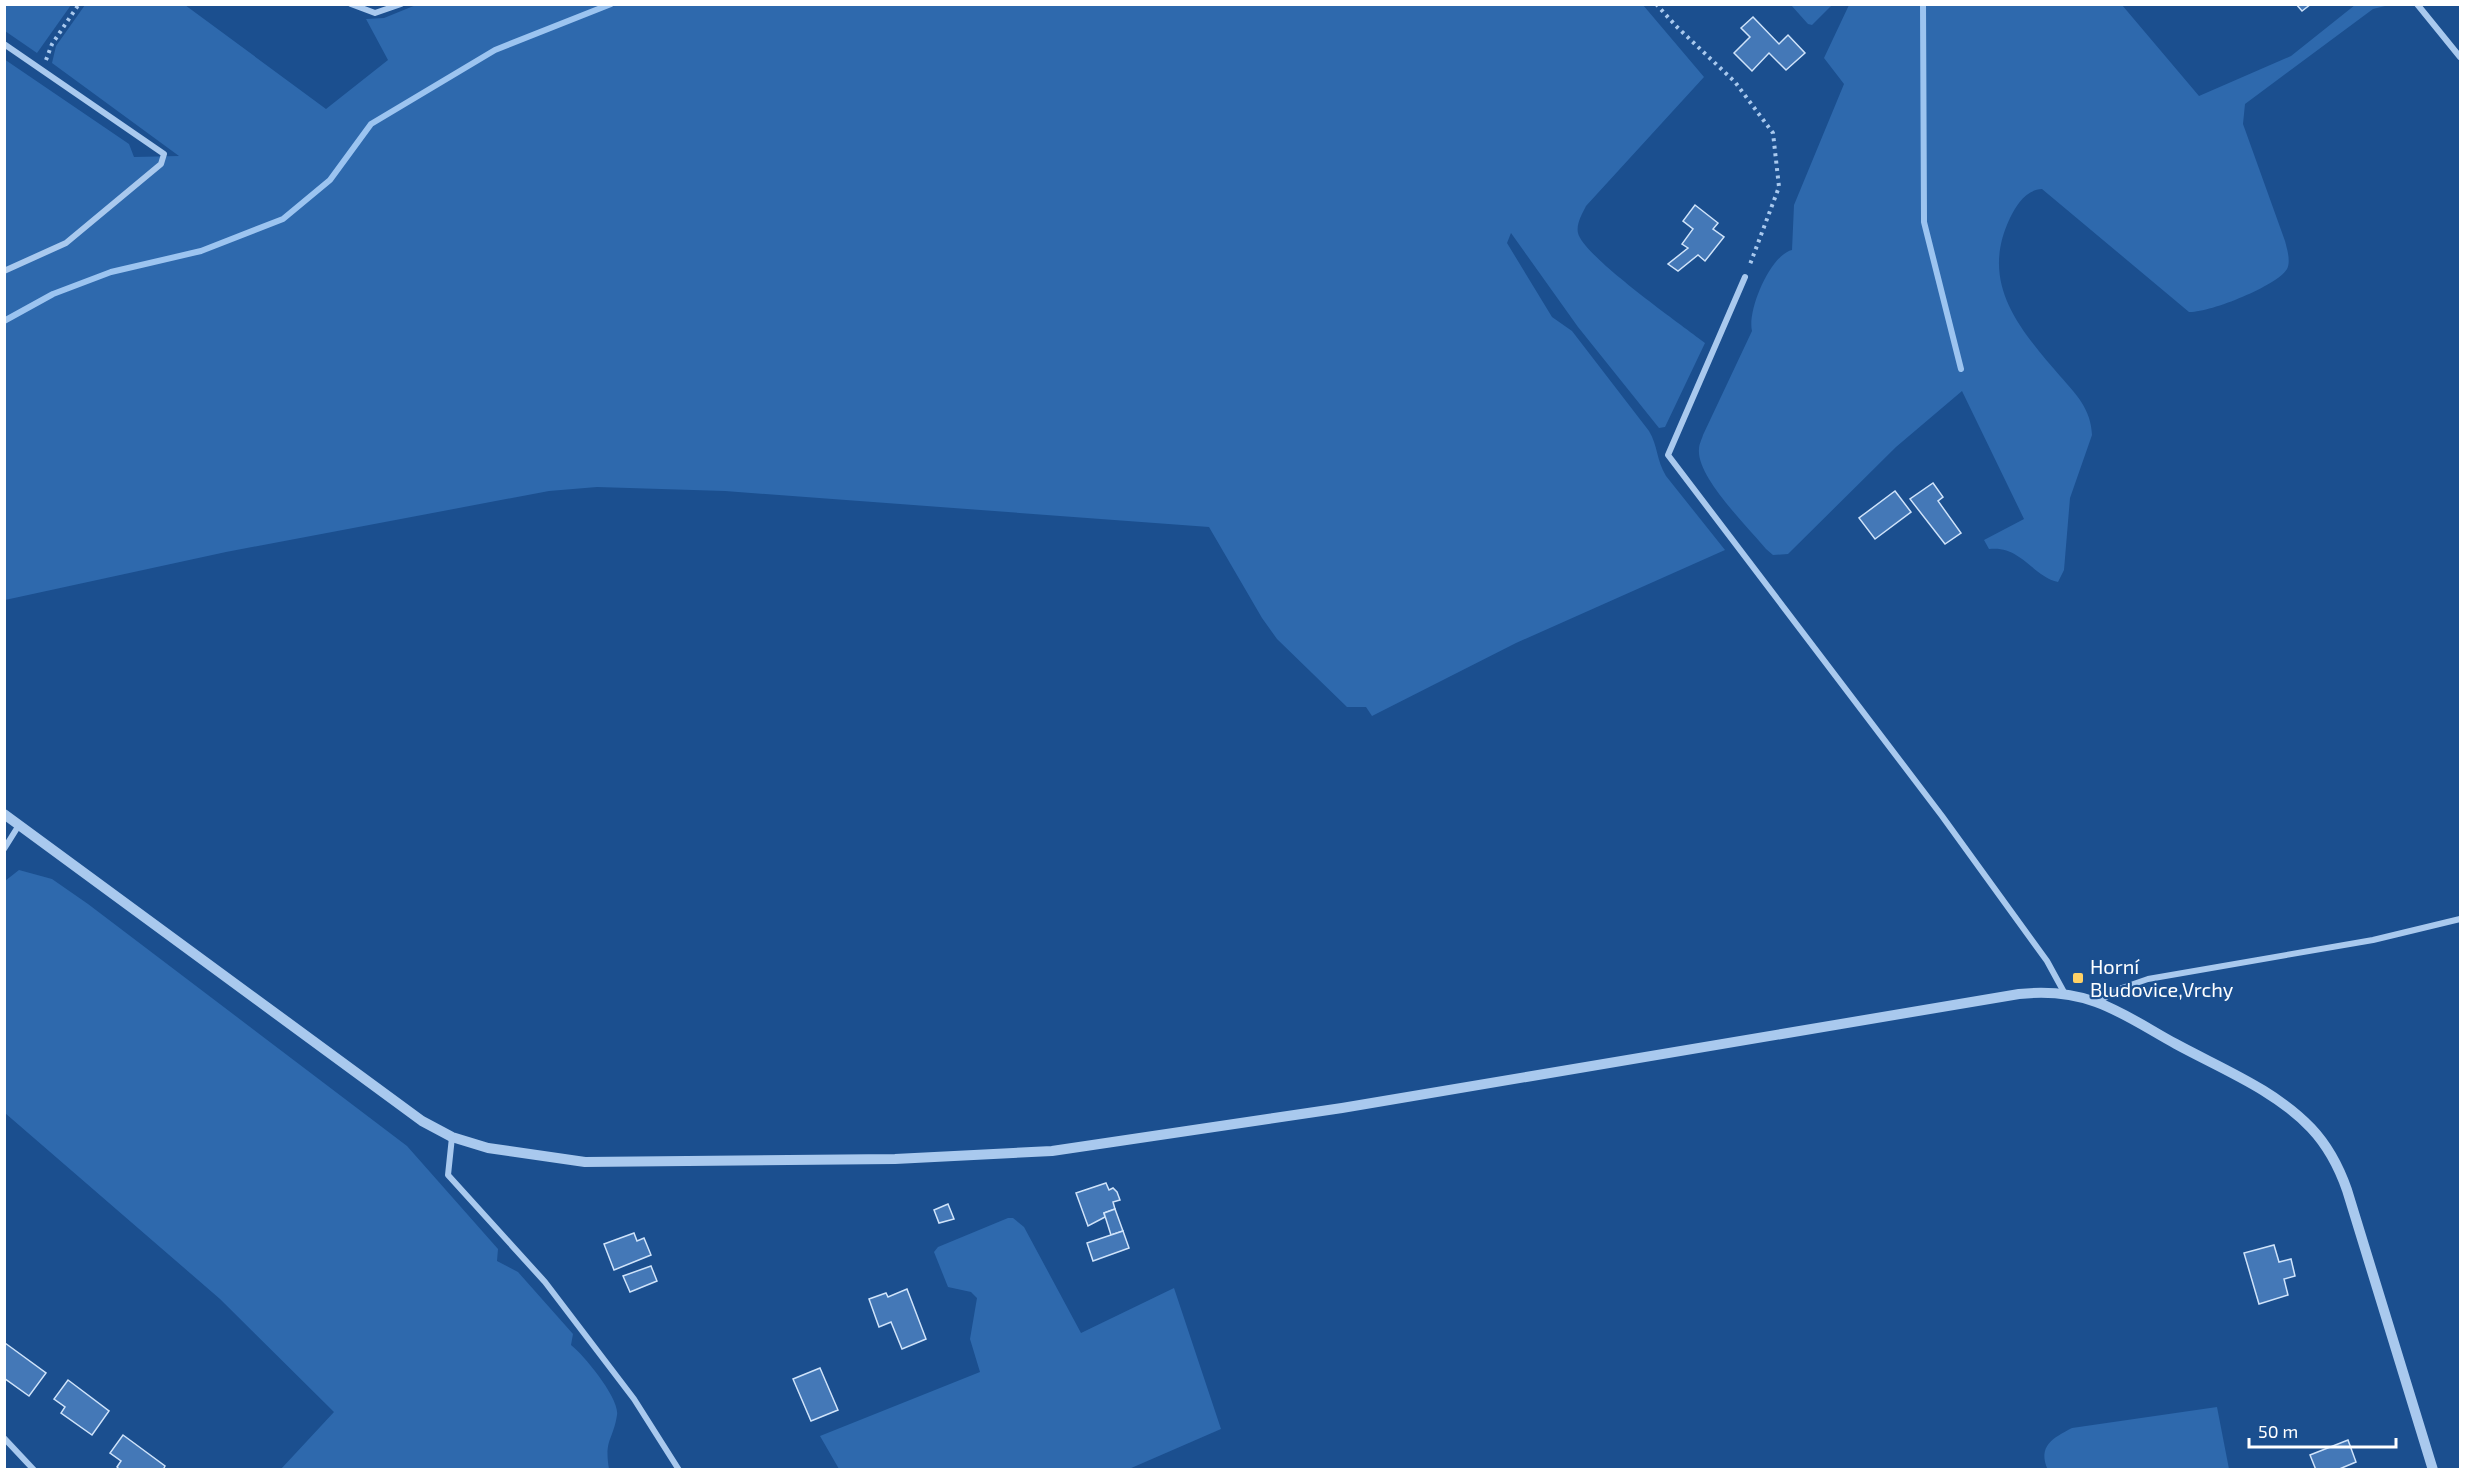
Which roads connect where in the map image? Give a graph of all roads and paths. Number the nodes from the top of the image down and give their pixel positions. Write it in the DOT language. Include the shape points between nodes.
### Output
graph roads {
  1 [pos="79,4"];
  2 [pos="351,4"];
  3 [pos="401,4"];
  4 [pos="1656,4"];
  5 [pos="2417,4"];
  6 [pos="4,44"];
  7 [pos="2460,57"];
  8 [pos="45,69"];
  9 [pos="4,271"];
  10 [pos="1745,278"];
  11 [pos="4,814"];
  12 [pos="19,825"];
  13 [pos="4,849"];
  14 [pos="2460,919"];
  15 [pos="2065,994"];
  16 [pos="2097,1002"];
  17 [pos="452,1137"];
  18 [pos="4,1438"];
  19 [pos="34,1470"];
  20 [pos="679,1470"];
  21 [pos="2433,1470"];
  1 -- 8 [label="path" via="52,44"];
  2 -- 3 [label="street" via="375,13"];
  4 -- 10 [label="path" via="1735,82 1773,133 1779,187"];
  5 -- 7 [label="street"];
  6 -- 8 [label="street"];
  8 -- 9 [label="street" via="164,154 161,164 66,243"];
  10 -- 15 [label="street" via="1668,455 1942,816 2047,961"];
  11 -- 12 [label="street"];
  12 -- 13 [label="street"];
  12 -- 17 [label="street" via="408,1112"];
  14 -- 16 [label="street" via="2363,942 2148,979"];
  15 -- 16 [label="street"];
  15 -- 17 [label="street" via="2019,994 1342,1108 1052,1151 895,1160 585,1162 504,1152"];
  16 -- 21 [label="street" via="2273,1097 2301,1118 2327,1147 2347,1190"];
  17 -- 20 [label="street" via="448,1174 545,1282 634,1399"];
  18 -- 19 [label="street"];
}
